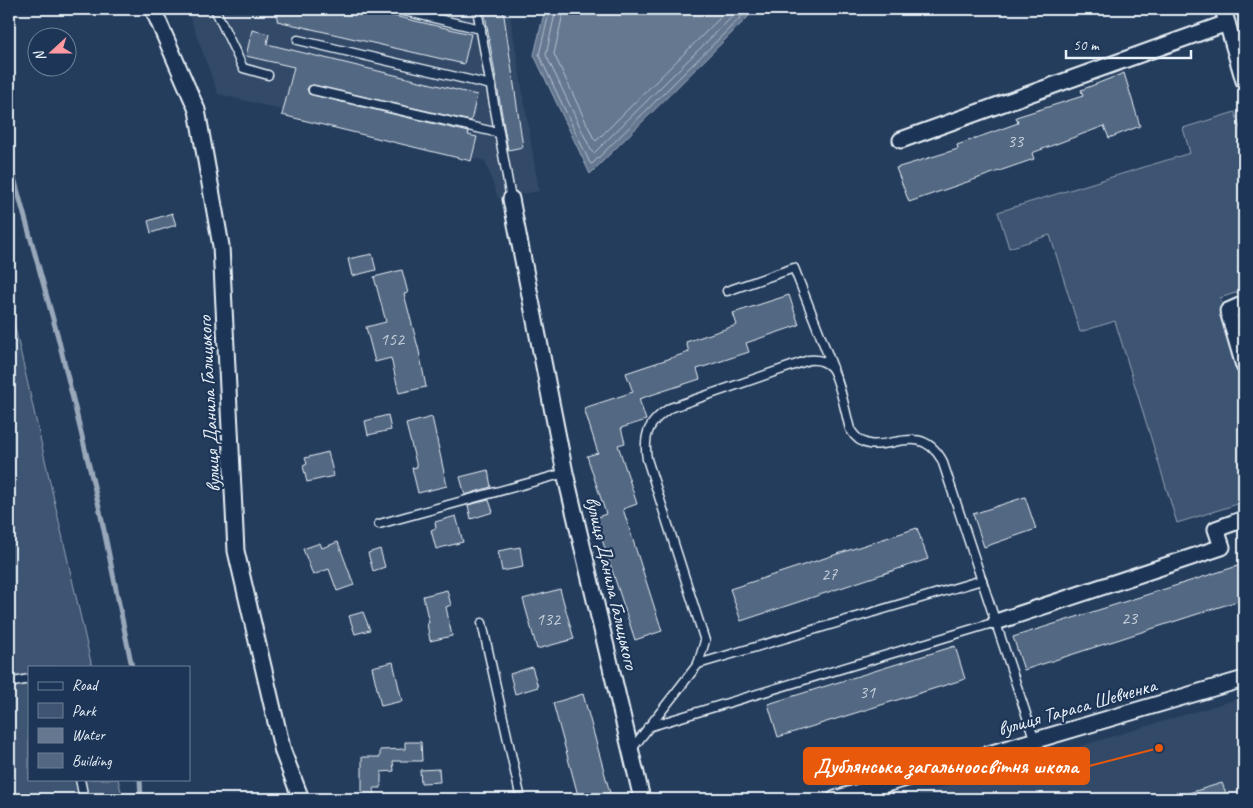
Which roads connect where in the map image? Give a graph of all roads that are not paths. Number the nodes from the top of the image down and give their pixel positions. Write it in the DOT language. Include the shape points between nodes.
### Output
graph roads {
  1 [pos="153,9"];
  2 [pos="215,9"];
  3 [pos="395,9"];
  4 [pos="477,9"];
  5 [pos="1225,16"];
  6 [pos="481,29"];
  7 [pos="298,40"];
  8 [pos="268,75"];
  9 [pos="1244,81"];
  10 [pos="491,85"];
  11 [pos="313,90"];
  12 [pos="499,133"];
  13 [pos="901,140"];
  14 [pos="511,199"];
  15 [pos="726,292"];
  16 [pos="1244,304"];
  17 [pos="1244,366"];
  18 [pos="834,372"];
  19 [pos="565,473"];
  20 [pos="1244,519"];
  21 [pos="379,524"];
  22 [pos="982,580"];
  23 [pos="996,622"];
  24 [pos="482,623"];
  25 [pos="698,664"];
  26 [pos="28,679"];
  27 [pos="1244,679"];
  28 [pos="9,683"];
  29 [pos="648,727"];
  30 [pos="1035,740"];
  31 [pos="630,750"];
  32 [pos="80,780"];
  33 [pos="84,799"];
  34 [pos="301,799"];
  35 [pos="521,799"];
  36 [pos="642,799"];
  37 [pos="835,799"];
  1 -- 34 [label="street, вулиця Данила Галицького" via="196,110 221,246 236,551 283,752"];
  2 -- 8 [label="lane" via="243,68"];
  3 -- 6 [label="lane"];
  4 -- 6 [label="lane"];
  5 -- 9 [label="street"];
  5 -- 13 [label="street"];
  6 -- 10 [label="lane"];
  7 -- 10 [label="lane"];
  10 -- 12 [label="lane"];
  11 -- 12 [label="lane"];
  12 -- 14 [label="lane"];
  14 -- 19 [label="street, вулиця Данила Галицького"];
  15 -- 18 [label="lane" via="794,268"];
  16 -- 17 [label="street" via="1228,311"];
  18 -- 22 [label="lane" via="850,429 860,441 876,446 920,440 937,451"];
  18 -- 25 [label="lane" via="824,362 808,360 670,408 651,423 646,440 647,459 705,642"];
  19 -- 21 [label="lane"];
  19 -- 31 [label="street, вулиця Данила Галицького"];
  20 -- 23 [label="street" via="1216,530 1222,547"];
  22 -- 23 [label="lane"];
  22 -- 25 [label="lane"];
  23 -- 29 [label="lane"];
  23 -- 30 [label="lane"];
  24 -- 35 [label="lane"];
  25 -- 29 [label="lane"];
  26 -- 28 [label="lane"];
  27 -- 30 [label="street, вулиця Тараса Шевченка"];
  29 -- 31 [label="lane"];
  30 -- 37 [label="street, вулиця Тараса Шевченка"];
  31 -- 36 [label="street, вулиця Данила Галицького"];
  32 -- 33 [label="lane"];
}
